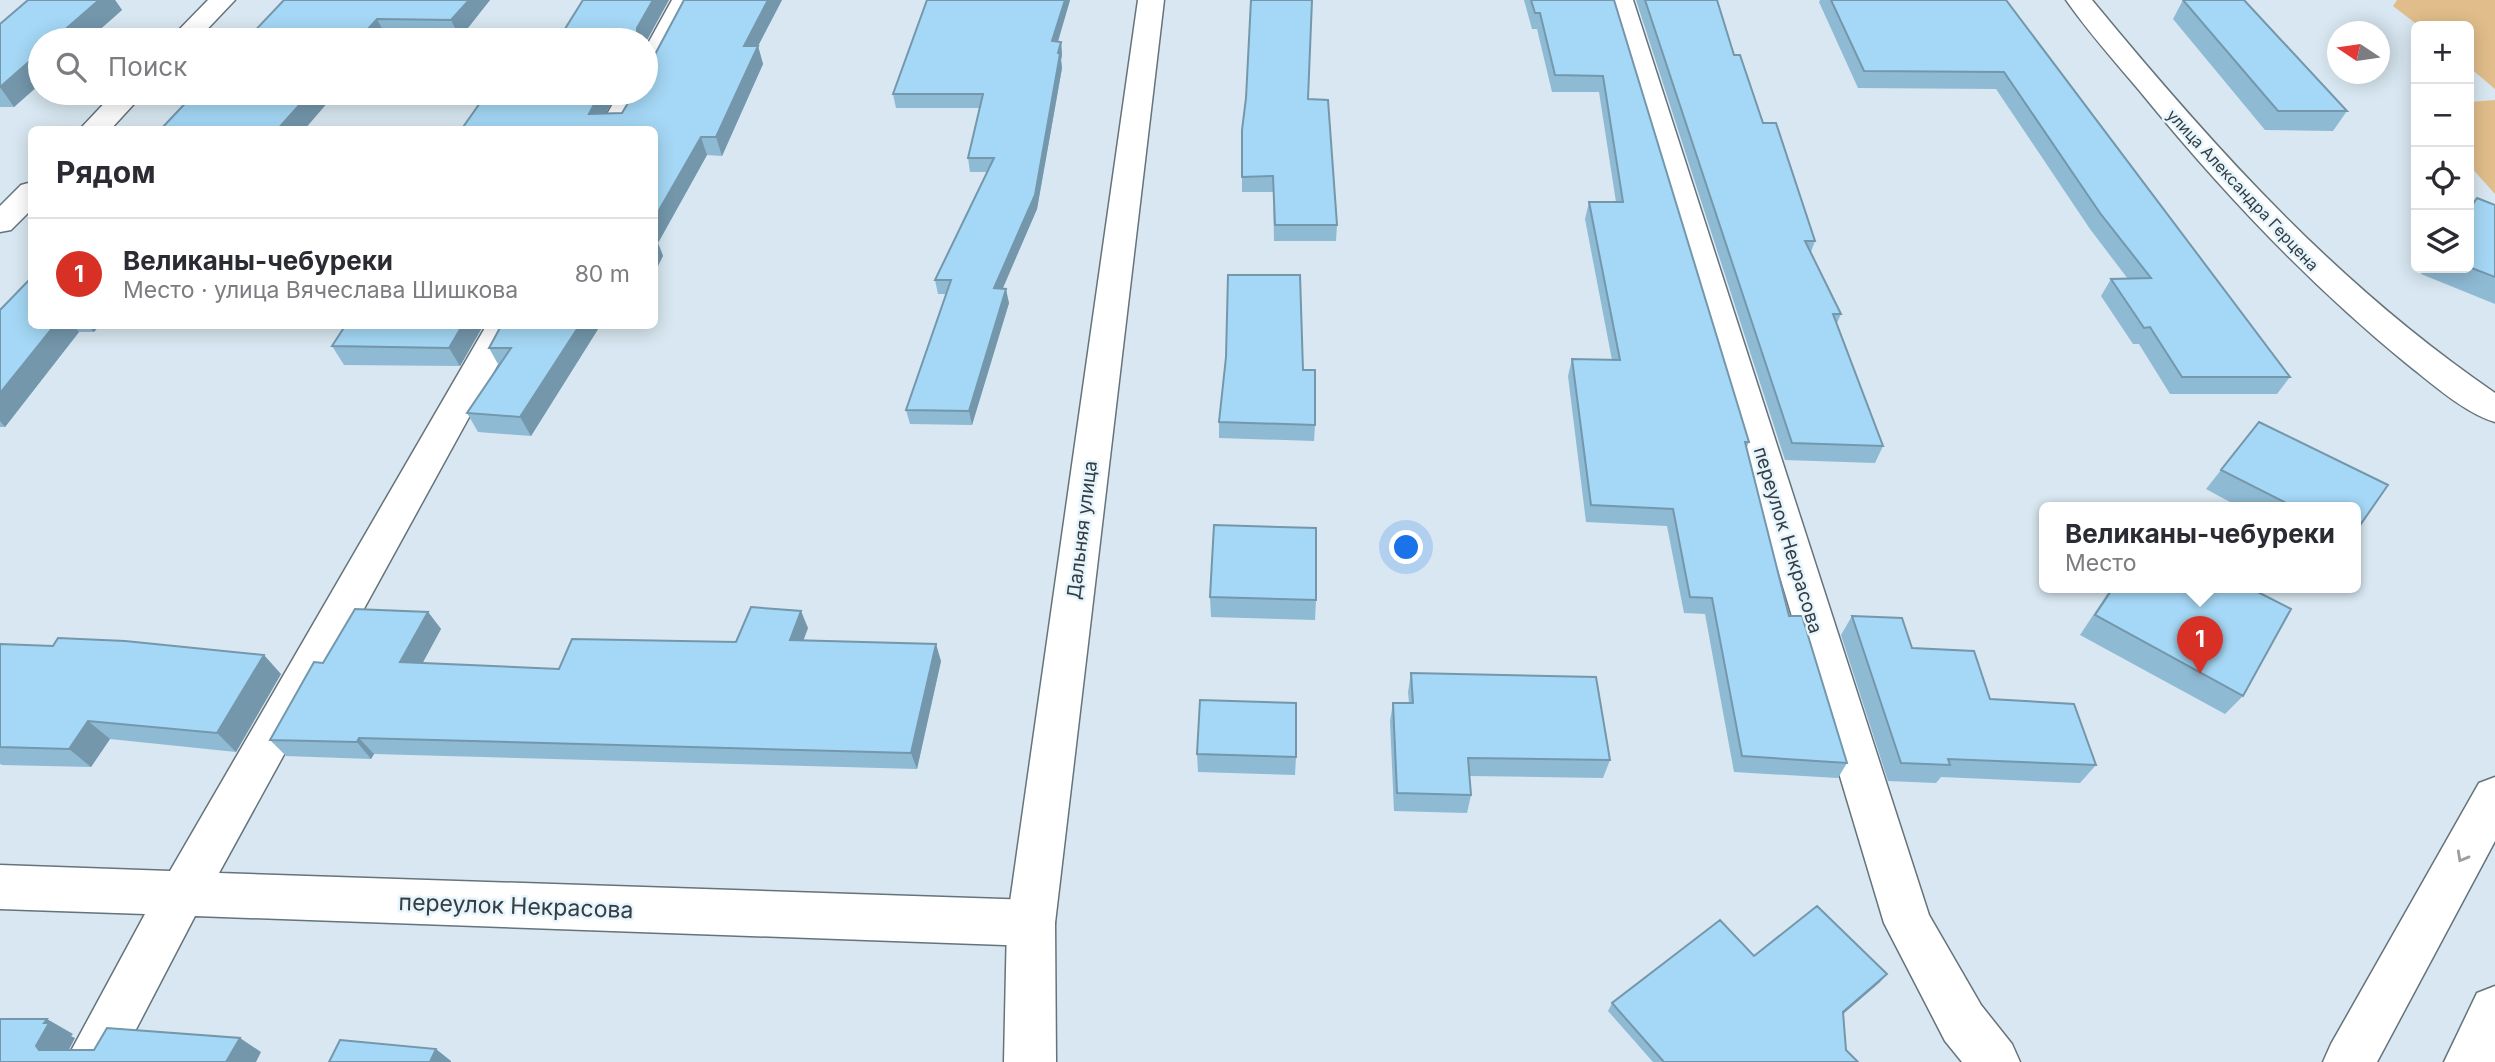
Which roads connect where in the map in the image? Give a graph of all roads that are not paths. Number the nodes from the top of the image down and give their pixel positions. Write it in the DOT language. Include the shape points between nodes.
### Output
graph roads {
  1 [pos="222,0"];
  2 [pos="685,0"];
  3 [pos="1151,0"];
  4 [pos="1620,0"];
  5 [pos="2079,0"];
  6 [pos="194,28"];
  7 [pos="658,48"];
  8 [pos="118,105"];
  9 [pos="626,105"];
  10 [pos="97,126"];
  11 [pos="614,126"];
  12 [pos="28,195"];
  13 [pos="0,223"];
  14 [pos="500,329"];
  15 [pos="2495,410"];
  16 [pos="2495,797"];
  17 [pos="0,887"];
  18 [pos="182,894"];
  19 [pos="1031,923"];
  20 [pos="2495,1011"];
  21 [pos="91,1062"];
  22 [pos="1030,1062"];
  23 [pos="1994,1062"];
  24 [pos="2349,1062"];
  25 [pos="2470,1062"];
  1 -- 6 [label="street"];
  2 -- 7 [label="street"];
  3 -- 19 [label="street, Дальняя улица"];
  4 -- 23 [label="street, переулок Некрасова" via="1908,923 1963,1023"];
  5 -- 15 [label="street, улица Александра Герцена" via="2178,123 2294,249 2373,319"];
  8 -- 10 [label="street"];
  9 -- 11 [label="street"];
  12 -- 13 [label="street"];
  14 -- 18 [label="street"];
  16 -- 24 [label="street, one-way"];
  17 -- 18 [label="street, переулок Некрасова"];
  18 -- 19 [label="street, переулок Некрасова"];
  18 -- 21 [label="street"];
  19 -- 22 [label="street, Дальняя улица"];
  20 -- 25 [label="street"];
}
